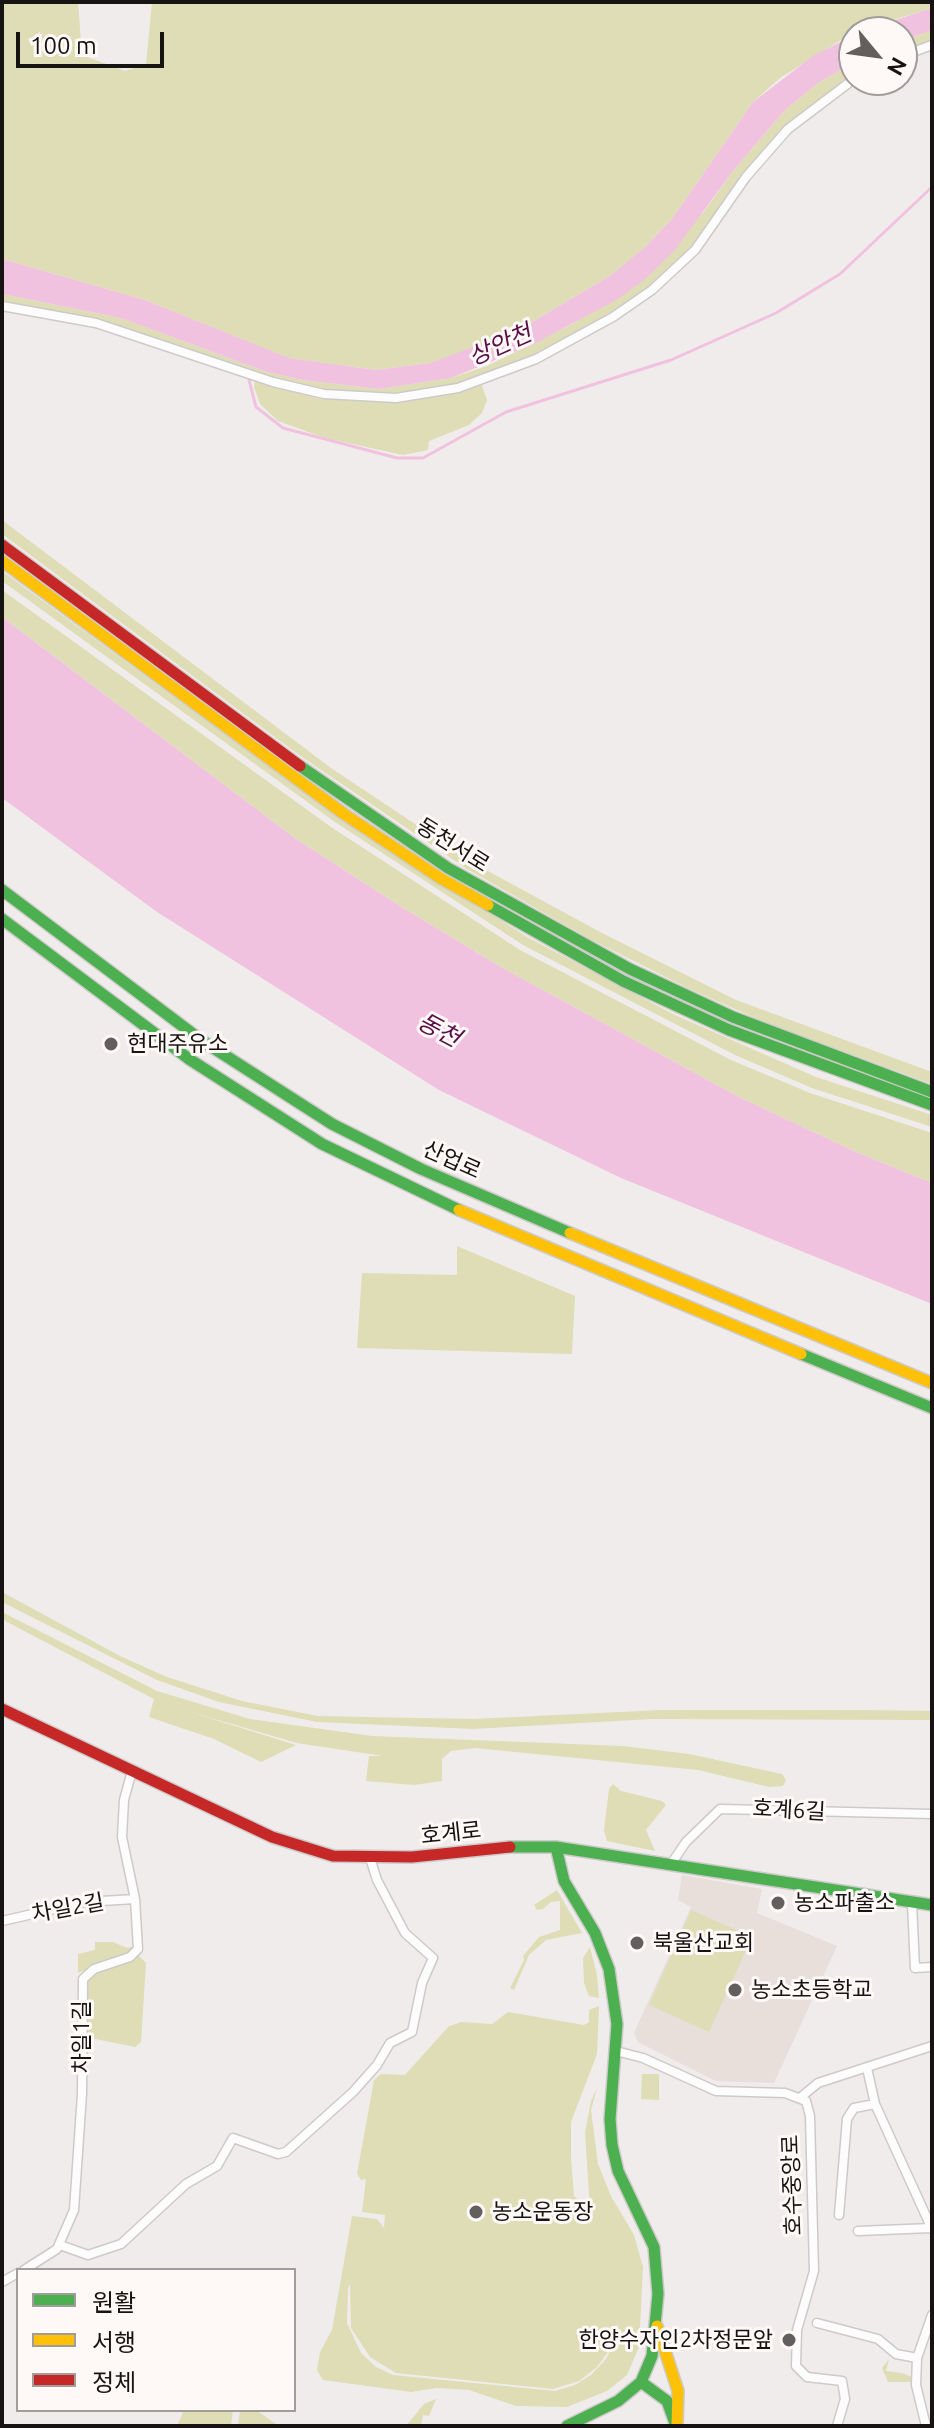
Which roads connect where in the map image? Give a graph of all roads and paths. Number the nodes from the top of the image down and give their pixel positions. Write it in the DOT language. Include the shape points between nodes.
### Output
graph roads {
  1 [pos="838,91"];
  2 [pos="2,306"];
  3 [pos="2,545"];
  4 [pos="2,561"];
  5 [pos="2,890"];
  6 [pos="2,919"];
  7 [pos="932,1092"];
  8 [pos="932,1105"];
  9 [pos="932,1383"];
  10 [pos="932,1408"];
  11 [pos="2,1709"];
  12 [pos="132,1771"];
  13 [pos="932,1814"];
  14 [pos="556,1847"];
  15 [pos="370,1858"];
  16 [pos="671,1864"];
  17 [pos="135,1899"];
  18 [pos="912,1903"];
  19 [pos="932,1905"];
  20 [pos="2,1921"];
  21 [pos="932,1967"];
  22 [pos="932,2046"];
  23 [pos="616,2051"];
  24 [pos="867,2068"];
  25 [pos="801,2097"];
  26 [pos="875,2104"];
  27 [pos="839,2215"];
  28 [pos="932,2228"];
  29 [pos="858,2231"];
  30 [pos="60,2245"];
  31 [pos="28,2268"];
  32 [pos="932,2315"];
  33 [pos="656,2323"];
  34 [pos="817,2323"];
  35 [pos="917,2358"];
  36 [pos="641,2382"];
  37 [pos="567,2426"];
  38 [pos="676,2426"];
  39 [pos="837,2426"];
  40 [pos="926,2426"];
  1 -- 2 [label="street" via="788,129 746,177 695,250 652,290 536,359 458,388 396,398 324,394 96,323"];
  3 -- 7 [label="main road, 동천서로" via="352,804 500,898 630,969 733,1017"];
  4 -- 8 [label="main road, 동천서로" via="344,814 440,878 623,981 821,1067"];
  5 -- 9 [label="main road, 산업로" via="201,1040 332,1124 515,1210"];
  6 -- 10 [label="main road, 산업로" via="189,1059 322,1144 504,1231"];
  11 -- 12 [label="main road, 호계로"];
  12 -- 15 [label="main road, 호계로" via="299,1848"];
  12 -- 17 [label="street, 차일1길" via="122,1837"];
  13 -- 16 [label="street, 호계6길" via="720,1809"];
  14 -- 15 [label="main road, 호계로"];
  14 -- 16 [label="main road, 호계로"];
  14 -- 23 [label="main road" via="564,1881 609,1969"];
  15 -- 30 [label="street" via="405,1933 433,1958 412,2032 390,2043 353,2092 286,2152 230,2139 215,2168 186,2184 121,2244 88,2255"];
  16 -- 18 [label="main road, 호계로"];
  17 -- 20 [label="street, 차일2길" via="85,1902"];
  17 -- 30 [label="street, 차일1길" via="136,1952 83,1979 76,2198"];
  18 -- 19 [label="main road, 호계로"];
  18 -- 21 [label="street" via="915,1968"];
  22 -- 24 [label="street"];
  23 -- 25 [label="street" via="716,2091"];
  23 -- 33 [label="main road" via="612,2145 618,2171 654,2247"];
  24 -- 25 [label="street" via="818,2083"];
  24 -- 26 [label="street"];
  25 -- 39 [label="street, 호수중앙로" via="810,2116 814,2271 797,2330 796,2366 807,2377 842,2381 846,2392"];
  26 -- 27 [label="street" via="854,2108 847,2119"];
  26 -- 28 [label="street"];
  28 -- 29 [label="street"];
  30 -- 31 [label="street"];
  32 -- 35 [label="street"];
  33 -- 36 [label="main road" via="652,2356"];
  33 -- 38 [label="main road" via="678,2391"];
  34 -- 35 [label="street" via="878,2339 896,2354"];
  35 -- 40 [label="street" via="916,2385"];
  36 -- 37 [label="main road" via="618,2401"];
  36 -- 38 [label="main road" via="667,2401"];
}
